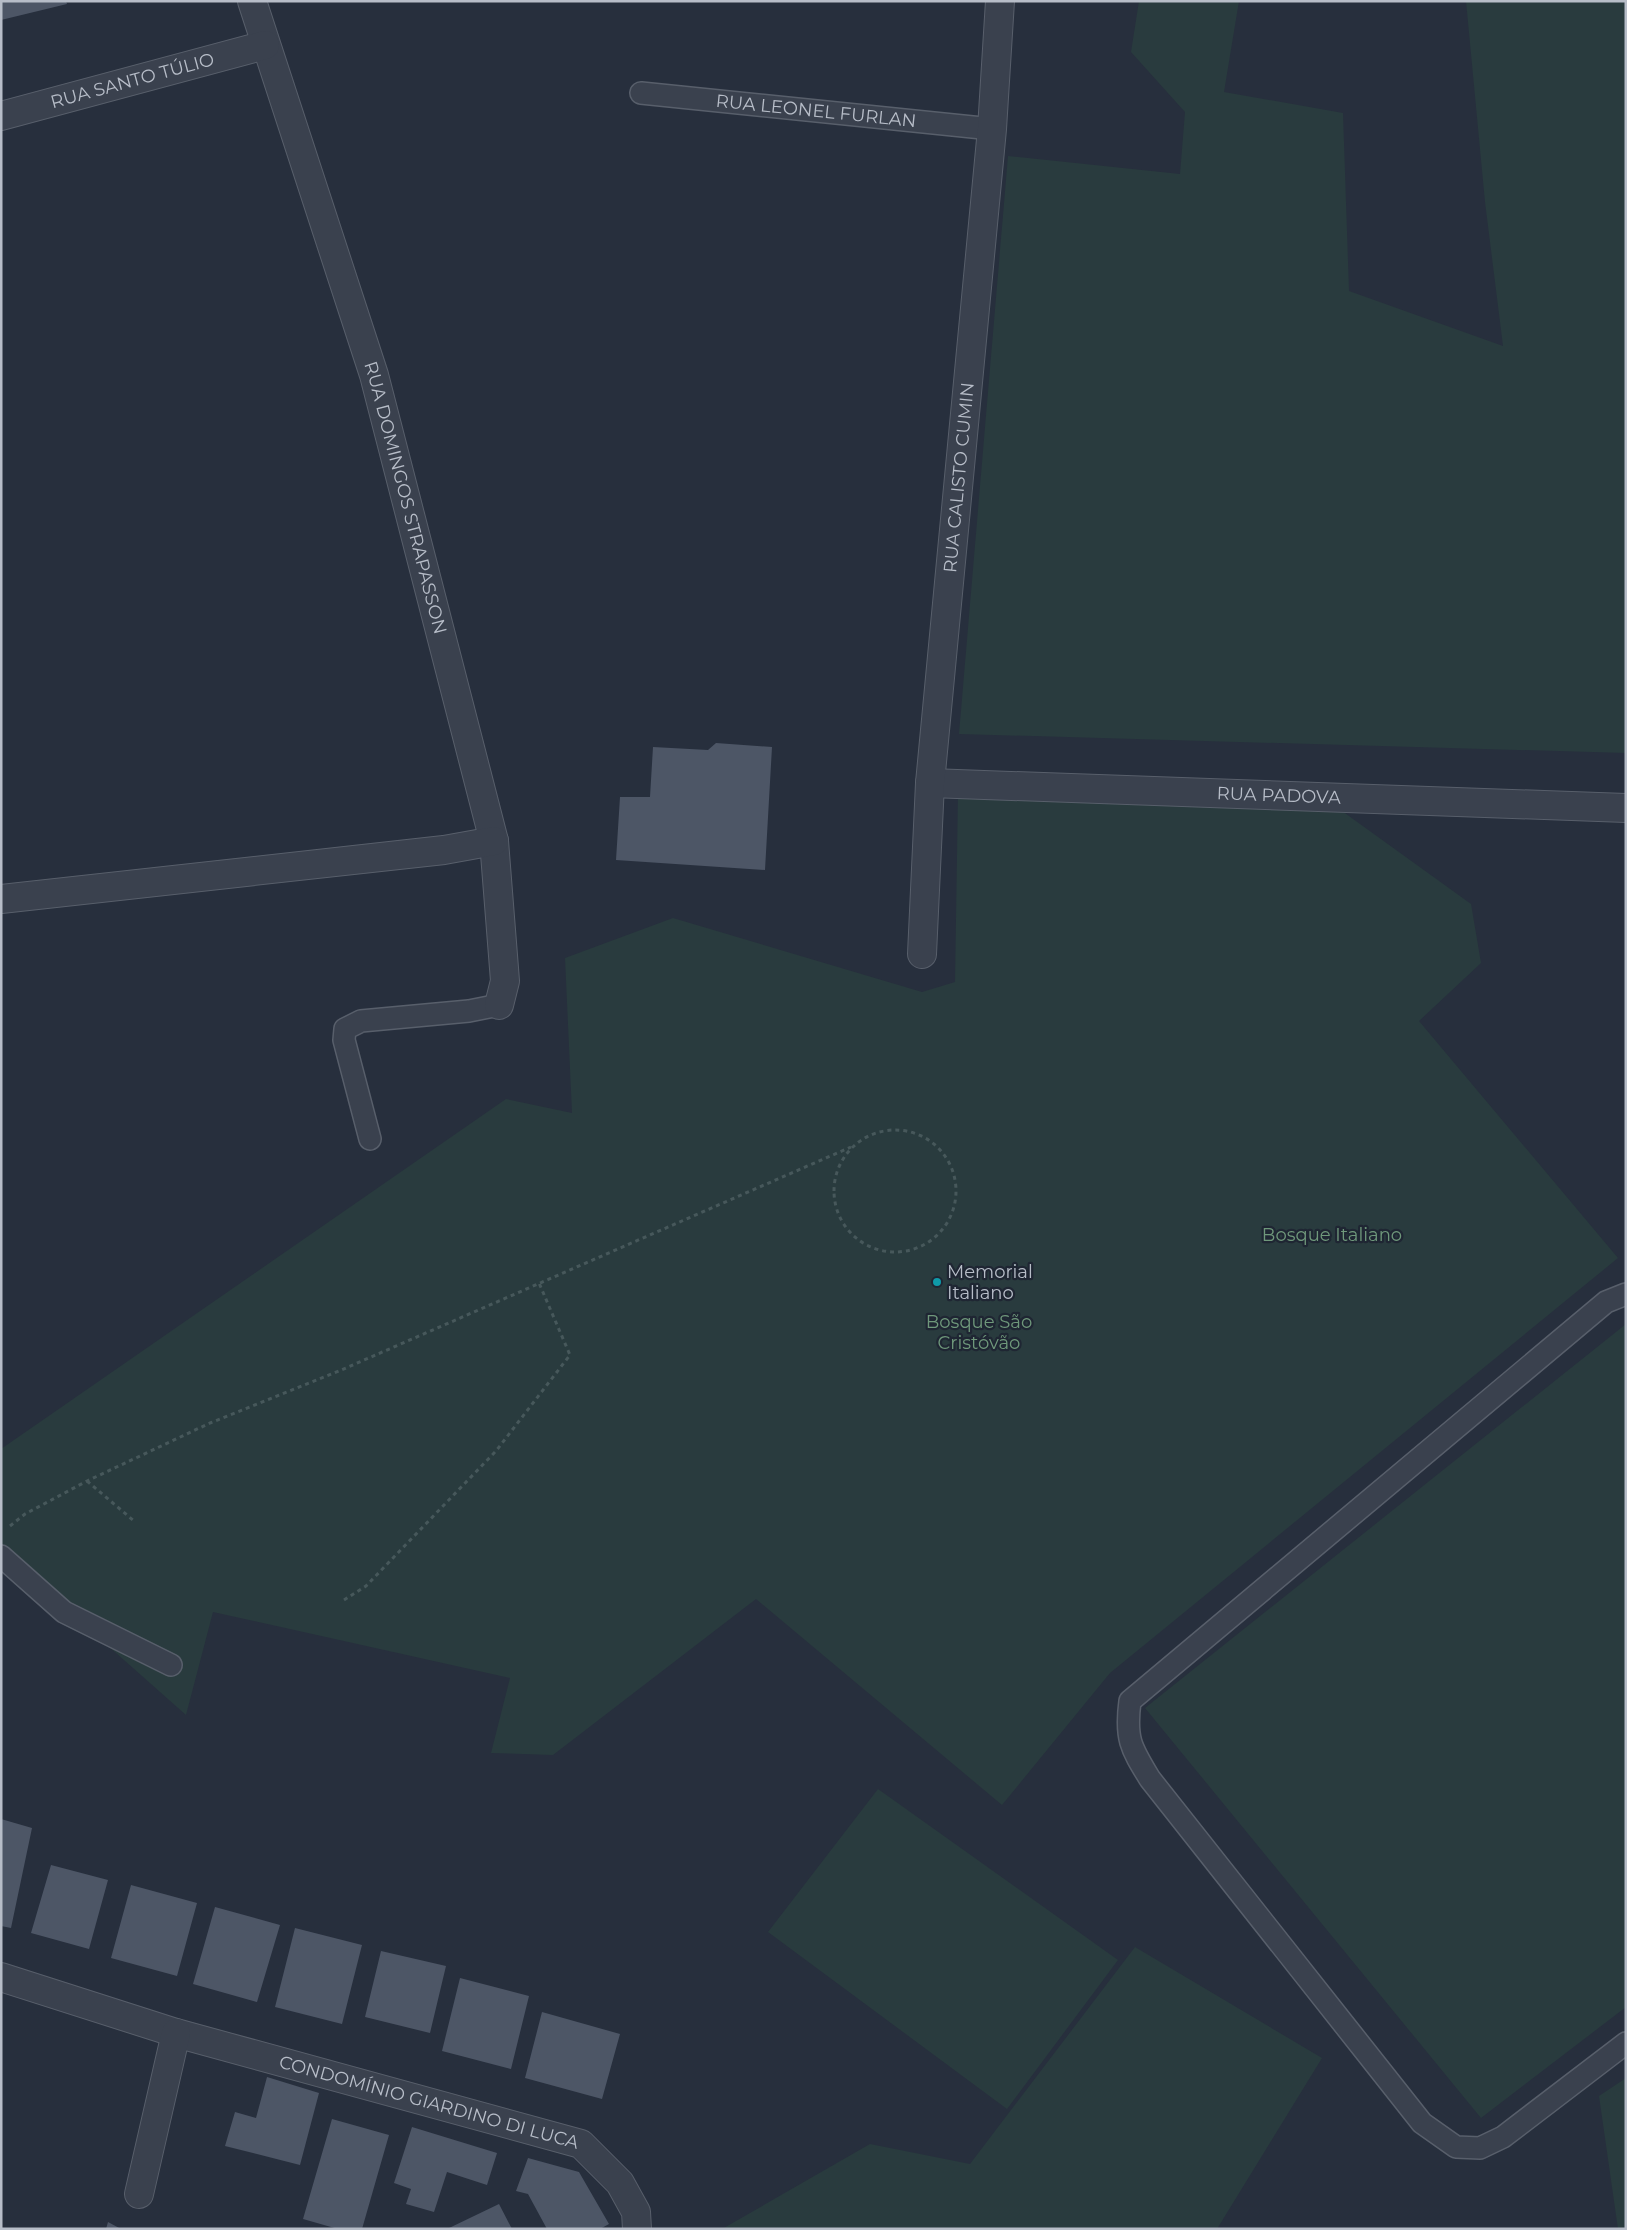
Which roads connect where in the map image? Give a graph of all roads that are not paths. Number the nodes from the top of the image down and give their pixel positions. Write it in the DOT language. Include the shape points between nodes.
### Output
graph roads {
  1 [pos="252,1"];
  2 [pos="1000,1"];
  3 [pos="265,45"];
  4 [pos="641,93"];
  5 [pos="1,116"];
  6 [pos="992,129"];
  7 [pos="930,783"];
  8 [pos="1626,808"];
  9 [pos="494,841"];
  10 [pos="1,899"];
  11 [pos="922,954"];
  12 [pos="500,1006"];
  13 [pos="370,1139"];
  14 [pos="1626,1294"];
  15 [pos="1,1556"];
  16 [pos="172,1665"];
  17 [pos="1,1977"];
  18 [pos="176,2033"];
  19 [pos="1626,2043"];
  20 [pos="139,2194"];
  21 [pos="637,2229"];
  1 -- 3 [label="street, RUA DOMINGOS STRAPASSON"];
  2 -- 6 [label="street, RUA CALISTO CUMIN"];
  3 -- 5 [label="street, RUA SANTO TÚLIO"];
  3 -- 9 [label="street, RUA DOMINGOS STRAPASSON" via="374,375"];
  4 -- 6 [label="lane, RUA LEONEL FURLAN"];
  6 -- 7 [label="street, RUA CALISTO CUMIN"];
  7 -- 8 [label="street, RUA PADOVA"];
  7 -- 11 [label="street, RUA CALISTO CUMIN"];
  9 -- 10 [label="street" via="444,850"];
  9 -- 12 [label="street, RUA DOMINGOS STRAPASSON" via="505,982"];
  12 -- 13 [label="lane" via="361,1021 345,1030 344,1040"];
  14 -- 19 [label="lane" via="1606,1302 1130,1701 1127,1721 1131,1748 1150,1779 1422,2123 1456,2148 1480,2148 1504,2137"];
  15 -- 16 [label="lane" via="64,1612"];
  17 -- 18 [label="street, CONDOMÍNIO GIARDINO DI LUCA"];
  18 -- 20 [label="street"];
  18 -- 21 [label="street, CONDOMÍNIO GIARDINO DI LUCA" via="582,2144 620,2183 636,2212"];
}
